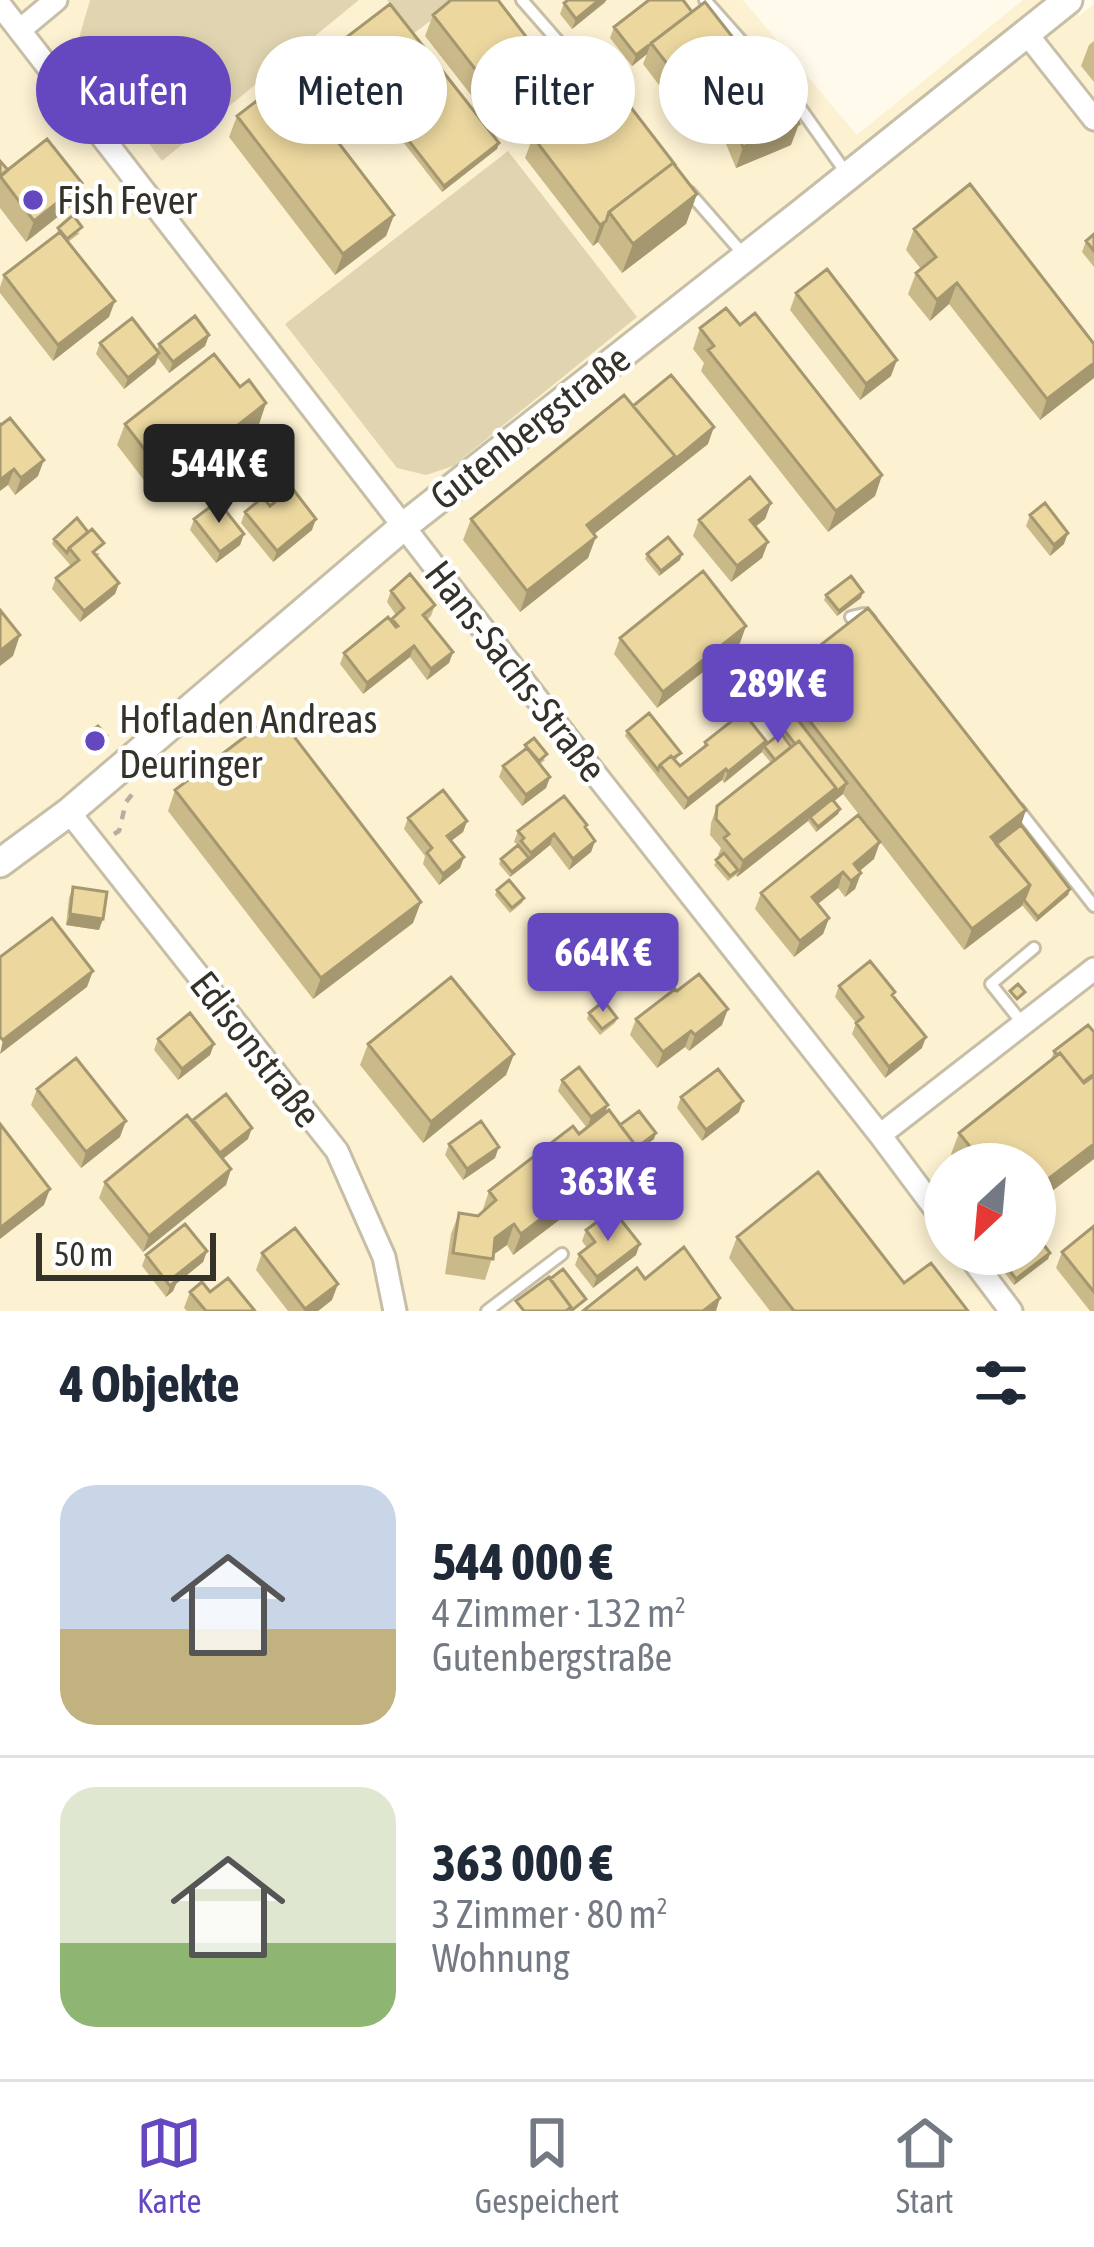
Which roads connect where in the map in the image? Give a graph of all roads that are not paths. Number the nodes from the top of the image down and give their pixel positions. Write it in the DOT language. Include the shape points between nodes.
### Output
graph roads {
  1 [pos="56,0"];
  2 [pos="522,0"];
  3 [pos="705,0"];
  4 [pos="1068,0"];
  5 [pos="0,5"];
  6 [pos="20,30"];
  7 [pos="1026,33"];
  8 [pos="553,36"];
  9 [pos="1094,119"];
  10 [pos="675,176"];
  11 [pos="848,177"];
  12 [pos="746,258"];
  13 [pos="404,526"];
  14 [pos="851,616"];
  15 [pos="883,636"];
  16 [pos="1010,798"];
  17 [pos="69,812"];
  18 [pos="0,862"];
  19 [pos="1094,906"];
  20 [pos="1034,948"];
  21 [pos="1094,969"];
  22 [pos="1023,1024"];
  23 [pos="880,1136"];
  24 [pos="924,1194"];
  25 [pos="562,1254"];
  26 [pos="984,1275"];
  27 [pos="395,1311"];
  28 [pos="487,1311"];
  29 [pos="1011,1311"];
  1 -- 6 [label="street"];
  2 -- 8 [label="lane"];
  3 -- 11 [label="lane" via="798,105"];
  4 -- 7 [label="street, Gutenbergstraße"];
  5 -- 6 [label="street, Hans-Sachs-Straße"];
  6 -- 13 [label="street, Hans-Sachs-Straße"];
  7 -- 9 [label="street"];
  7 -- 11 [label="street, Gutenbergstraße"];
  10 -- 12 [label="lane"];
  11 -- 12 [label="street, Gutenbergstraße"];
  12 -- 13 [label="street, Gutenbergstraße"];
  13 -- 17 [label="street, Gutenbergstraße"];
  13 -- 23 [label="street, Hans-Sachs-Straße"];
  14 -- 15 [label="lane" via="864,614"];
  16 -- 19 [label="lane"];
  17 -- 18 [label="street, Gutenbergstraße"];
  17 -- 27 [label="street, Edisonstraße" via="337,1150 384,1258"];
  20 -- 22 [label="lane" via="991,984"];
  21 -- 22 [label="street"];
  22 -- 23 [label="street"];
  23 -- 24 [label="street, Hans-Sachs-Straße"];
  25 -- 28 [label="lane"];
  26 -- 29 [label="street"];
}
